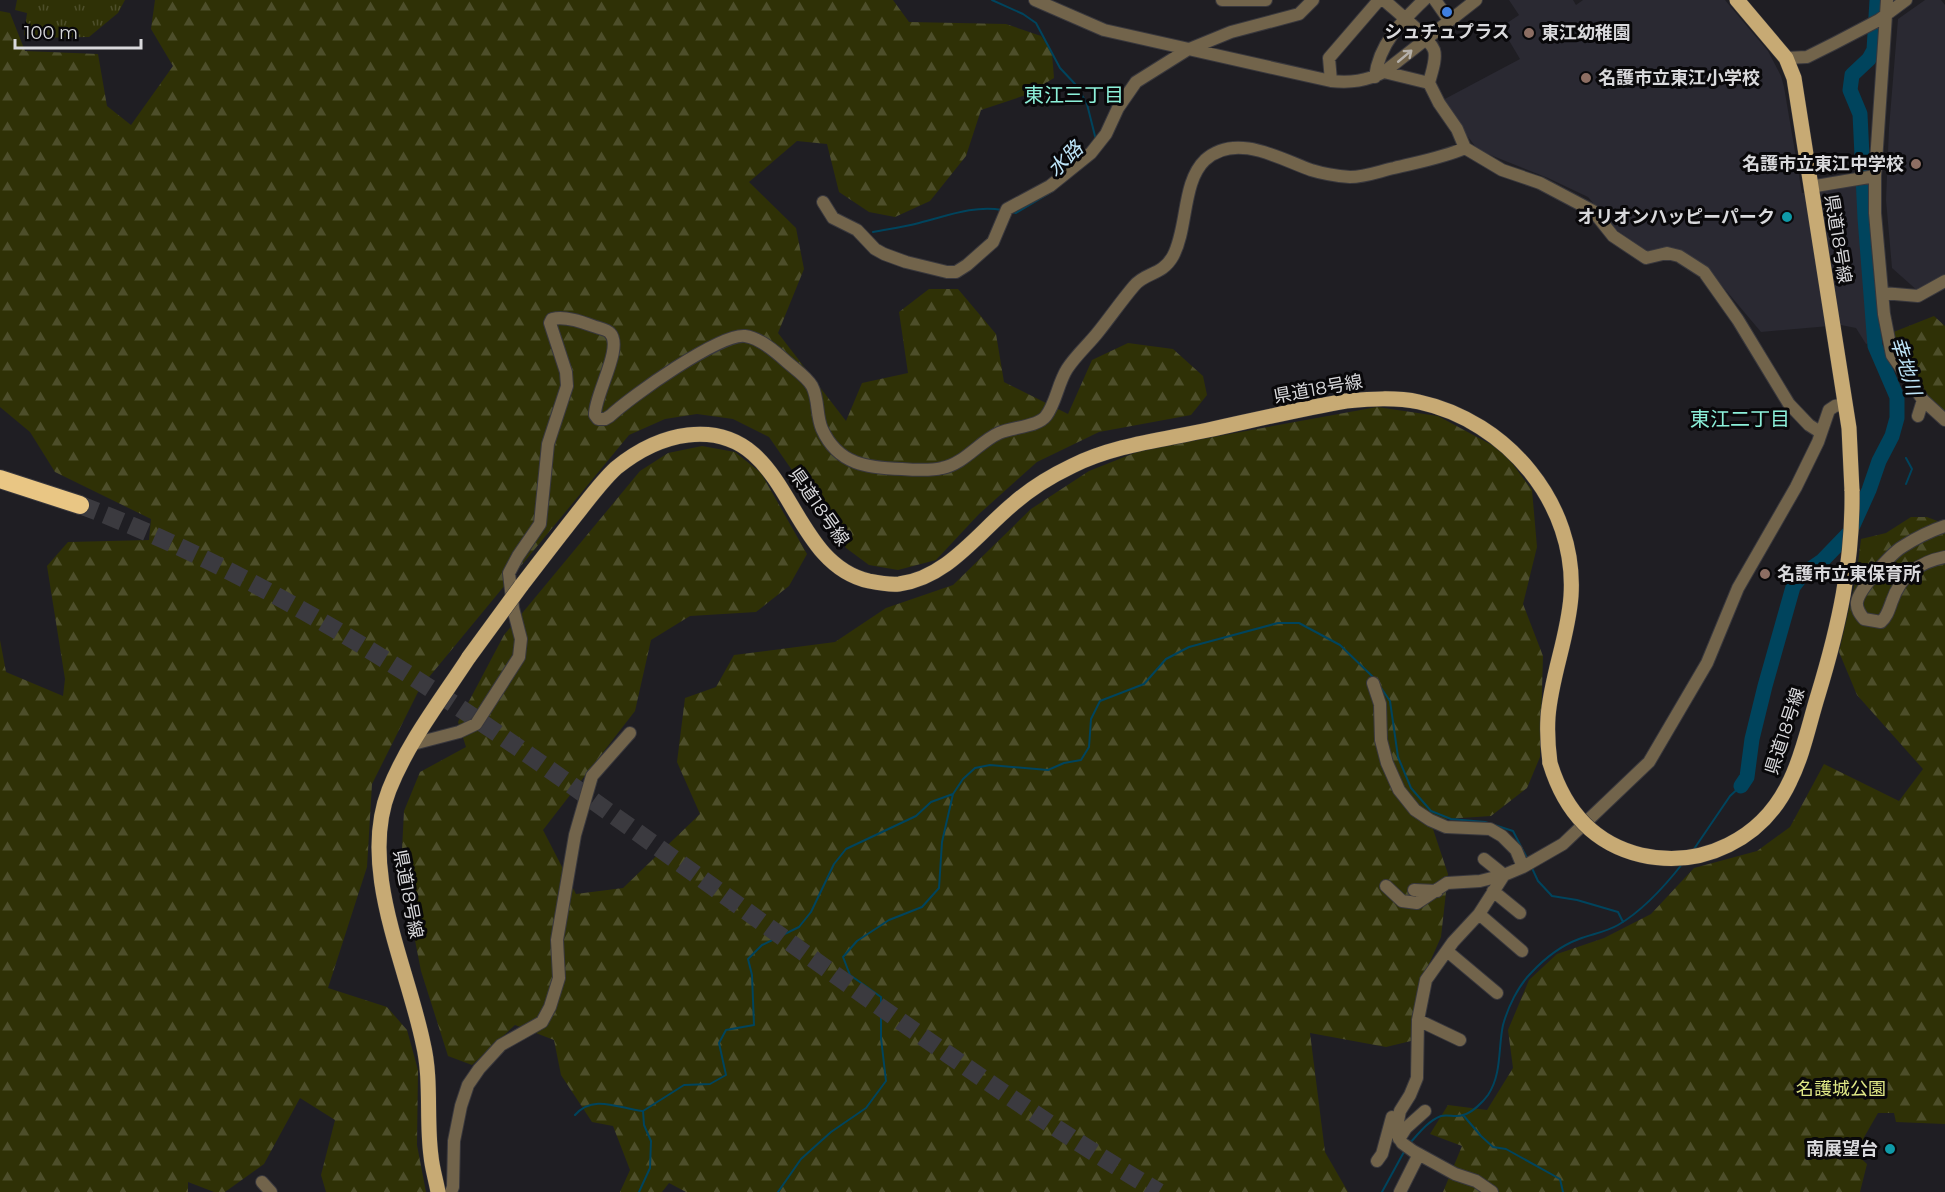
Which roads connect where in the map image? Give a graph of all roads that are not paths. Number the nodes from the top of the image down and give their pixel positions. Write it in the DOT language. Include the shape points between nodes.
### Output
graph roads {
  1 [pos="1035,0"];
  2 [pos="1222,0"];
  3 [pos="1266,0"];
  4 [pos="1382,0"];
  5 [pos="1424,0"];
  6 [pos="1435,0"];
  7 [pos="1476,0"];
  8 [pos="1737,0"];
  9 [pos="1887,0"];
  10 [pos="1906,0"];
  11 [pos="1310,1"];
  12 [pos="1404,19"];
  13 [pos="1449,20"];
  14 [pos="1878,20"];
  15 [pos="1426,39"];
  16 [pos="1187,50"];
  17 [pos="1786,58"];
  18 [pos="1379,74"];
  19 [pos="1331,81"];
  20 [pos="1429,83"];
  21 [pos="1465,148"];
  22 [pos="1868,178"];
  23 [pos="1810,187"];
  24 [pos="823,202"];
  25 [pos="1945,281"];
  26 [pos="1882,293"];
  27 [pos="1923,400"];
  28 [pos="1845,404"];
  29 [pos="1918,416"];
  30 [pos="1945,420"];
  31 [pos="1820,432"];
  32 [pos="0,469"];
  33 [pos="0,479"];
  34 [pos="1945,526"];
  35 [pos="1945,557"];
  36 [pos="1373,682"];
  37 [pos="630,733"];
  38 [pos="413,744"];
  39 [pos="1484,859"];
  40 [pos="1528,865"];
  41 [pos="1504,875"];
  42 [pos="1386,886"];
  43 [pos="1413,890"];
  44 [pos="1437,891"];
  45 [pos="1493,891"];
  46 [pos="1520,913"];
  47 [pos="1479,914"];
  48 [pos="1447,951"];
  49 [pos="1522,951"];
  50 [pos="1497,993"];
  51 [pos="1418,1020"];
  52 [pos="1460,1040"];
  53 [pos="1400,1111"];
  54 [pos="1425,1111"];
  55 [pos="1401,1141"];
  56 [pos="1416,1152"];
  57 [pos="1377,1161"];
  58 [pos="262,1182"];
  59 [pos="1483,1190"];
  60 [pos="271,1192"];
  61 [pos="438,1192"];
  62 [pos="450,1192"];
  63 [pos="1400,1192"];
  1 -- 16 [label="street" via="1104,30"];
  2 -- 3 [label="street"];
  4 -- 12 [label="street"];
  4 -- 19 [label="street" via="1329,58"];
  5 -- 12 [label="street"];
  6 -- 13 [label="street"];
  7 -- 13 [label="street"];
  8 -- 17 [label="main road, 県道18号線"];
  9 -- 14 [label="street"];
  10 -- 14 [label="street"];
  11 -- 16 [label="street" via="1299,14 1231,32"];
  12 -- 15 [label="street"];
  12 -- 18 [label="street" via="1377,62"];
  13 -- 15 [label="street"];
  14 -- 17 [label="street" via="1807,57"];
  14 -- 22 [label="street"];
  18 -- 15 [label="street, one-way"];
  15 -- 20 [label="street" via="1435,57"];
  16 -- 19 [label="street"];
  16 -- 24 [label="street" via="1136,82 1091,153 1050,186 1007,209 993,242 956,272 874,249 856,230 833,218"];
  17 -- 23 [label="main road, 県道18号線" via="1794,78"];
  18 -- 19 [label="street" via="1356,82"];
  18 -- 20 [label="street"];
  20 -- 21 [label="street"];
  21 -- 31 [label="street" via="1502,170 1540,183 1593,211 1614,236 1646,258 1667,253 1704,272 1789,404"];
  21 -- 38 [label="street" via="1358,177 1314,171 1247,148 1211,156 1193,181 1172,258 1158,272 1134,285 1081,351 1066,371 1046,416 1039,422 994,436 966,457 941,469 867,467 848,458 822,430 810,382 748,336 712,347 658,379 610,416 598,419 596,403 609,367 612,335 585,322 552,319 567,386 548,444 540,524 509,573 521,639 519,657 476,724"];
  22 -- 23 [label="street"];
  22 -- 26 [label="street"];
  23 -- 28 [label="main road, 県道18号線"];
  25 -- 26 [label="street" via="1918,296"];
  26 -- 27 [label="street" via="1892,355"];
  27 -- 29 [label="street"];
  27 -- 30 [label="street"];
  28 -- 31 [label="street" via="1829,411"];
  28 -- 38 [label="main road, 県道18号線, bridge" via="1852,457 1847,576 1830,655 1790,782 1778,803 1756,827 1724,849 1698,857 1669,859 1634,853 1606,841 1578,817 1563,797 1550,763 1547,735 1571,590 1566,541 1559,519 1527,467 1505,444 1458,415 1408,400 1336,402 1093,456 1065,469 1014,503 935,571 899,584 883,584 841,570 823,553 776,479 758,456 745,447 708,435 674,437 644,450 615,470 588,500 469,657"];
  31 -- 40 [label="street" via="1796,487 1738,588 1702,672 1661,744 1648,762 1569,838"];
  32 -- 33 [label="highway" via="73,502"];
  34 -- 35 [label="street" via="1899,548 1862,591 1858,611 1864,619 1881,622 1904,578 1929,560"];
  36 -- 40 [label="street" via="1380,704 1381,740 1387,763 1399,790 1415,810 1446,827 1490,829 1502,836"];
  37 -- 62 [label="street" via="592,776 575,835 557,940 559,978 550,1007 542,1022 501,1045 468,1085 454,1141"];
  38 -- 61 [label="main road, 県道18号線" via="398,768 386,800 378,848 388,911 425,1053 431,1156"];
  39 -- 41 [label="street"];
  40 -- 41 [label="street"];
  41 -- 44 [label="street" via="1447,883"];
  41 -- 45 [label="street"];
  42 -- 44 [label="street" via="1402,901 1417,903"];
  43 -- 44 [label="street"];
  45 -- 46 [label="street"];
  45 -- 47 [label="street"];
  47 -- 48 [label="street"];
  47 -- 49 [label="street"];
  48 -- 50 [label="street"];
  48 -- 51 [label="street" via="1426,980"];
  51 -- 52 [label="street"];
  51 -- 53 [label="street" via="1417,1078"];
  53 -- 55 [label="street" via="1396,1132"];
  53 -- 57 [label="street" via="1390,1119"];
  54 -- 55 [label="street" via="1406,1128"];
  55 -- 56 [label="street"];
  56 -- 59 [label="street" via="1455,1174 1476,1180"];
  56 -- 63 [label="street"];
  58 -- 60 [label="street"];
}
